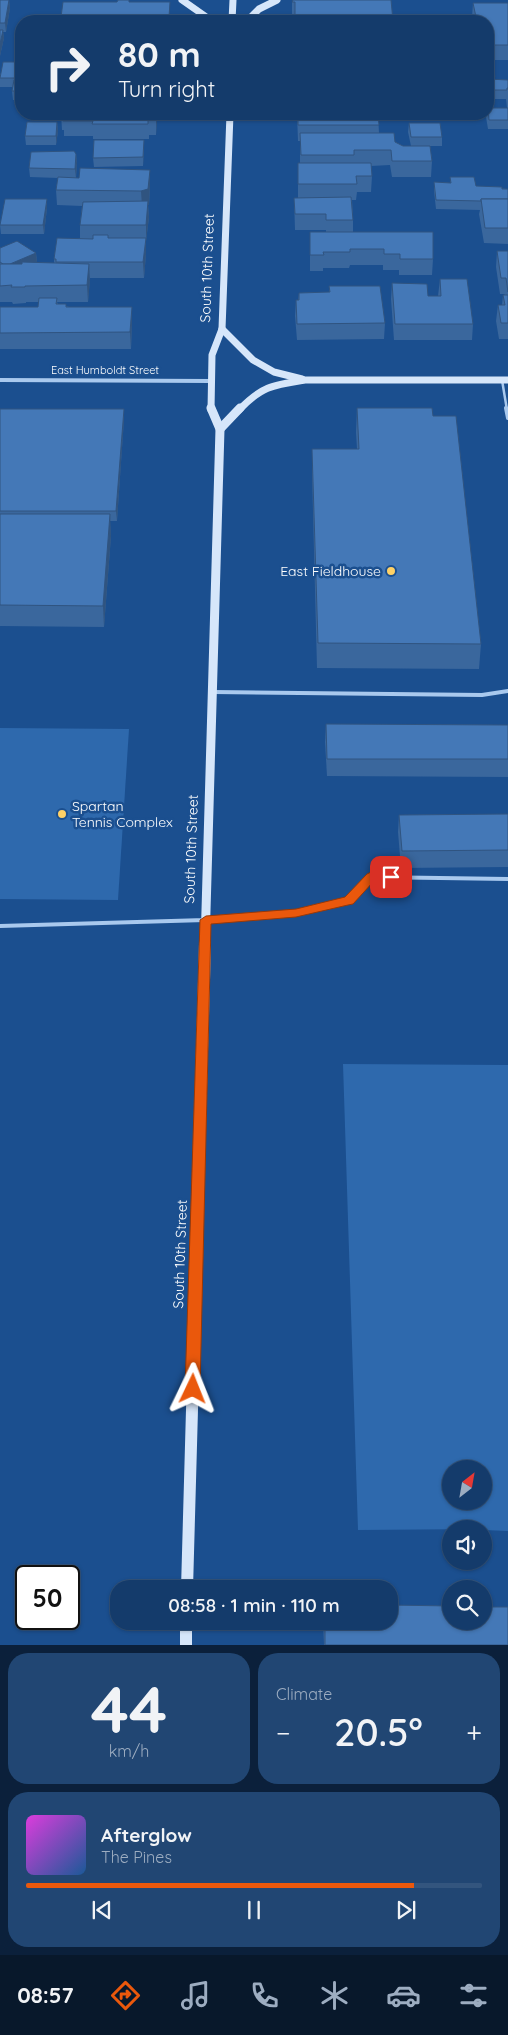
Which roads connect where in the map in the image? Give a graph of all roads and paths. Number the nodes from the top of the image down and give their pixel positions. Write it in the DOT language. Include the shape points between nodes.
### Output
graph roads {
  1 [pos="182,0"];
  2 [pos="233,0"];
  3 [pos="277,0"];
  4 [pos="203,15"];
  5 [pos="232,15"];
  6 [pos="253,15"];
  7 [pos="230,120"];
  8 [pos="222,329"];
  9 [pos="0,380"];
  10 [pos="305,380"];
  11 [pos="505,380"];
  12 [pos="210,381"];
  13 [pos="508,418"];
  14 [pos="220,429"];
  15 [pos="508,691"];
  16 [pos="212,692"];
  17 [pos="508,878"];
  18 [pos="206,920"];
  19 [pos="0,926"];
  20 [pos="187,1580"];
  21 [pos="186,1630"];
  22 [pos="186,1645"];
  1 -- 4 [label="main road"];
  2 -- 5 [label="main road"];
  3 -- 6 [label="main road"];
  7 -- 8 [label="main road, South 10th Street"];
  8 -- 10 [label="main road" via="253,360 274,372"];
  8 -- 12 [label="main road, South 10th Street" via="212,354"];
  9 -- 12 [label="street, East Humboldt Street"];
  10 -- 11 [label="main road"];
  10 -- 14 [label="main road" via="272,385 253,395"];
  11 -- 13 [label="lane"];
  12 -- 14 [label="main road, South 10th Street" via="211,410"];
  14 -- 16 [label="main road, South 10th Street"];
  15 -- 16 [label="lane" via="482,695"];
  16 -- 18 [label="main road, South 10th Street"];
  17 -- 18 [label="lane" via="371,877 348,901 296,913"];
  18 -- 19 [label="lane"];
  18 -- 20 [label="main road, South 10th Street"];
  21 -- 22 [label="main road"];
}
